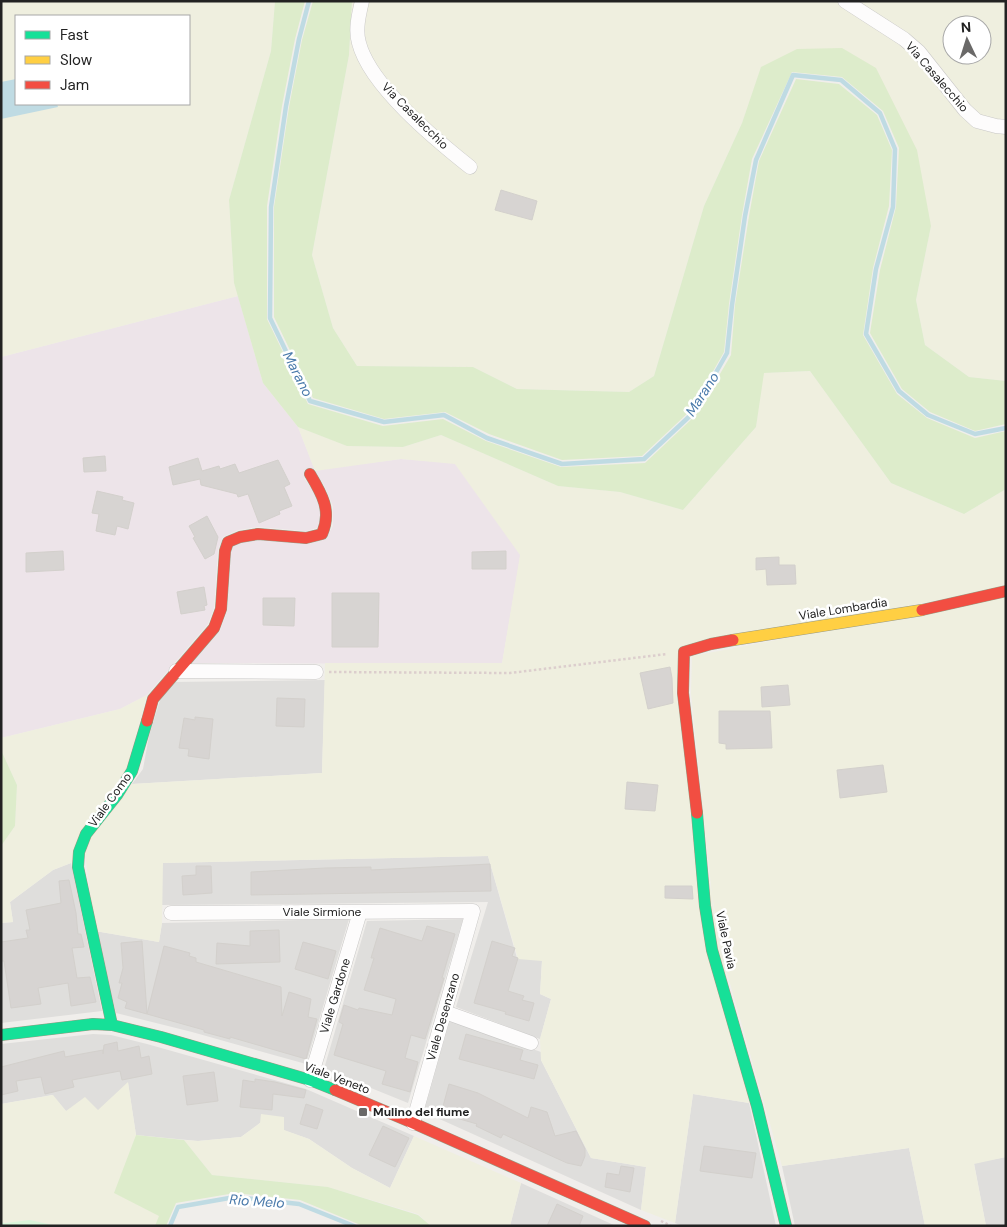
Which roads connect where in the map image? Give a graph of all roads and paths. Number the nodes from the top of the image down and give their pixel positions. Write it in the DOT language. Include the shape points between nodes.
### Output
graph roads {
  1 [pos="362,1"];
  2 [pos="845,1"];
  3 [pos="1006,127"];
  4 [pos="470,167"];
  5 [pos="310,474"];
  6 [pos="1006,591"];
  7 [pos="684,652"];
  8 [pos="176,671"];
  9 [pos="316,672"];
  10 [pos="473,911"];
  11 [pos="360,912"];
  12 [pos="171,913"];
  13 [pos="445,1012"];
  14 [pos="112,1026"];
  15 [pos="1,1035"];
  16 [pos="531,1043"];
  17 [pos="310,1080"];
  18 [pos="413,1123"];
  19 [pos="645,1226"];
  20 [pos="786,1226"];
  1 -- 4 [label="street, Via Casalecchio" via="358,16 358,42 368,65 383,86 439,143"];
  2 -- 3 [label="street, Via Casalecchio" via="919,52 976,121"];
  5 -- 8 [label="street, Viale Como" via="327,508 327,524 322,534 306,538 258,534 228,542 221,610 214,628"];
  6 -- 7 [label="street, Viale Lombardia" via="930,609 711,644"];
  7 -- 9 [label="path" via="510,673"];
  7 -- 20 [label="street, Viale Pavia" via="683,693 711,941"];
  8 -- 9 [label="street"];
  8 -- 14 [label="street, Viale Como" via="153,699 132,771 86,834 79,852 78,867"];
  10 -- 11 [label="street, Viale Sirmione"];
  10 -- 13 [label="street, Viale Desenzano"];
  11 -- 12 [label="street, Viale Sirmione"];
  11 -- 17 [label="street, Viale Gardone"];
  13 -- 16 [label="street"];
  13 -- 18 [label="street, Viale Desenzano"];
  14 -- 15 [label="street, Viale Veneto" via="93,1024"];
  14 -- 17 [label="street, Viale Veneto"];
  17 -- 18 [label="street, Viale Veneto"];
  18 -- 19 [label="street, Viale Veneto"];
}
